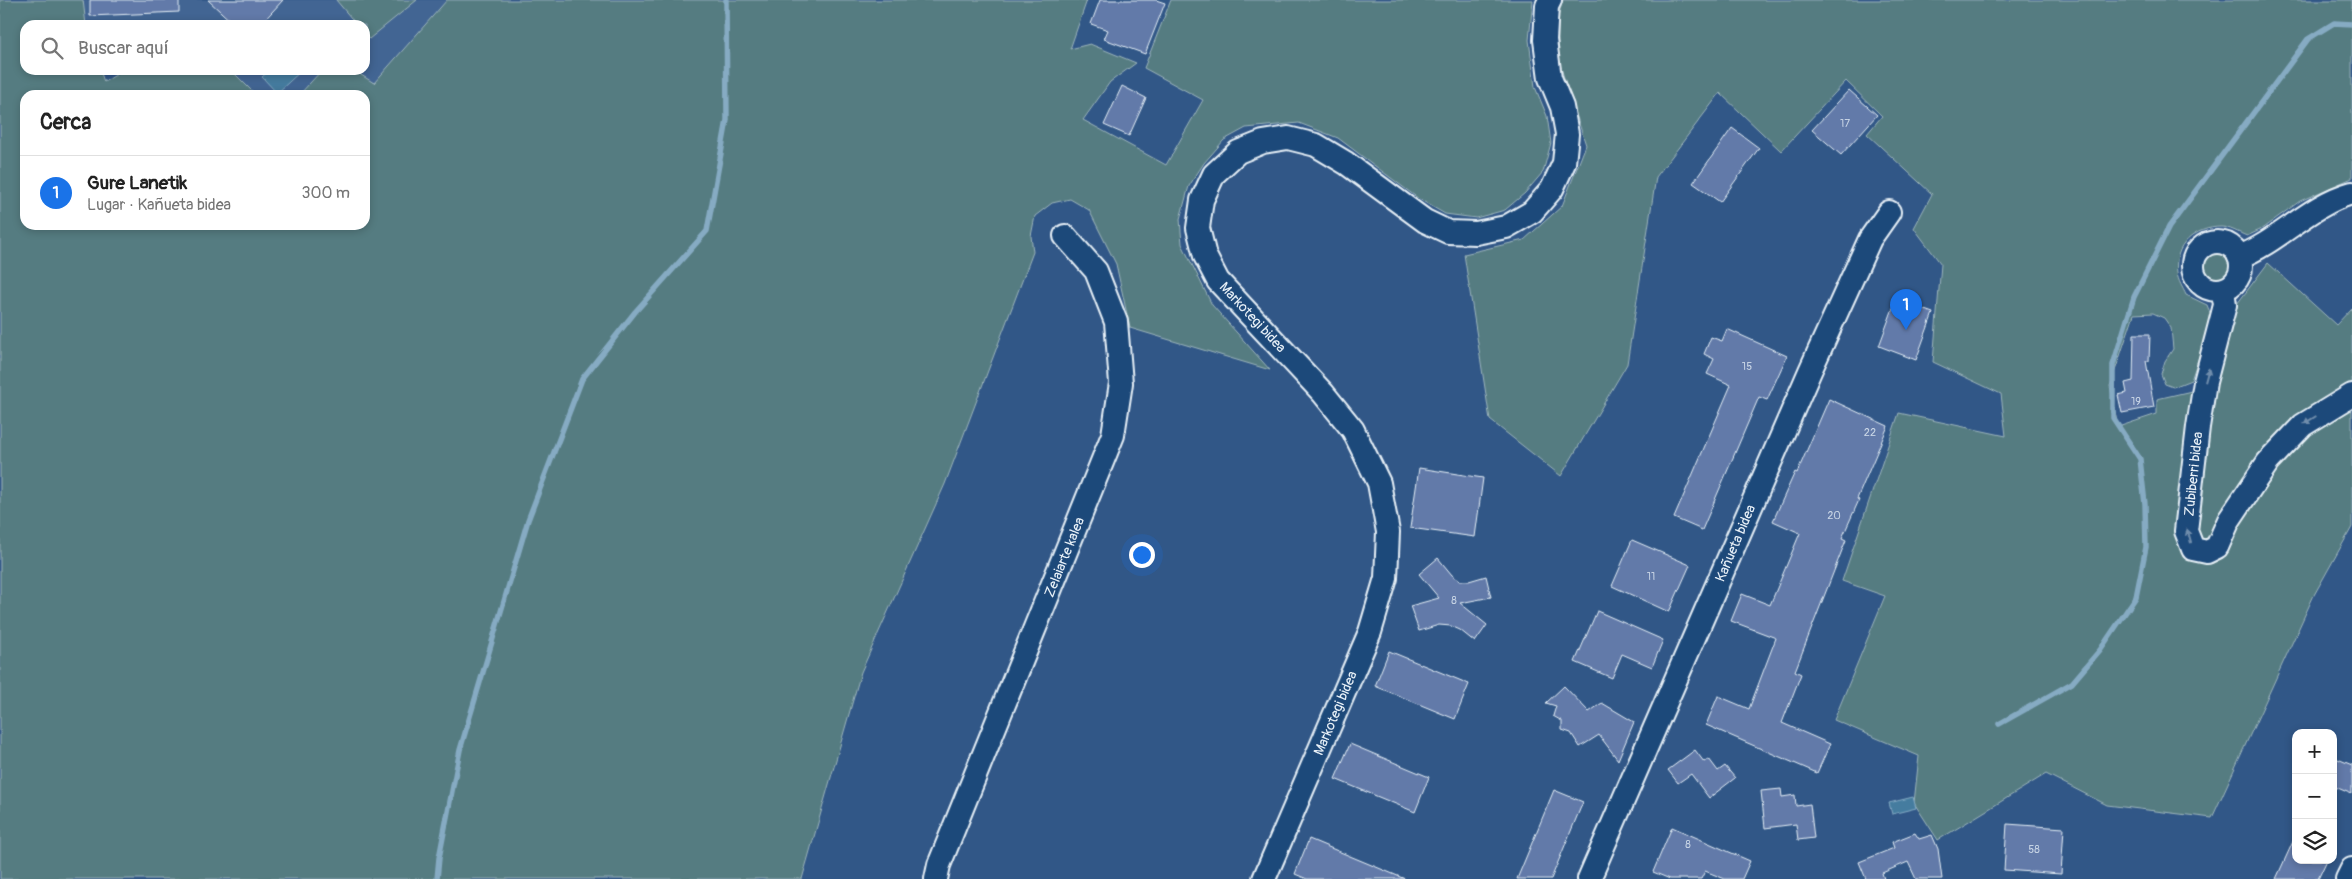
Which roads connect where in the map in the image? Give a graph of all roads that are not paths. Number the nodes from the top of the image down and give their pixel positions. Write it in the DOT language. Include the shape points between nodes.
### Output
graph roads {
  1 [pos="1550,0"];
  2 [pos="2352,193"];
  3 [pos="1889,212"];
  4 [pos="1065,236"];
  5 [pos="2239,257"];
  6 [pos="2223,290"];
  7 [pos="2352,395"];
  8 [pos="2352,869"];
  9 [pos="936,879"];
  10 [pos="1264,879"];
  11 [pos="1589,879"];
  12 [pos="2347,879"];
  1 -- 10 [label="street, Markotegi bidea" via="1545,40 1550,78 1562,108 1567,134 1564,163 1552,189 1532,212 1506,226 1476,233 1448,232 1425,221 1316,144 1288,138 1263,142 1238,152 1214,174 1202,200 1198,228 1205,256 1218,281 1323,393 1353,430 1379,484 1388,532 1386,578 1370,632"];
  2 -- 5 [label="street" via="2320,208 2257,250"];
  3 -- 11 [label="street, Kañueta bidea" via="1870,239 1810,370"];
  4 -- 9 [label="street, Zelaiarte kalea" via="1096,271 1116,322 1121,383 1114,435"];
  5 -- 6 [label="street" via="2240,273 2236,281"];
  5 -- 6 [label="street" via="2232,246 2218,241 2202,246 2193,257 2198,282 2211,290"];
  7 -- 6 [label="street, Zubiberri bidea, one-way" via="2303,425 2268,462 2229,520 2217,547 2207,552 2193,549 2186,531 2205,382 2225,304"];
  8 -- 12 [label="street"];
}
